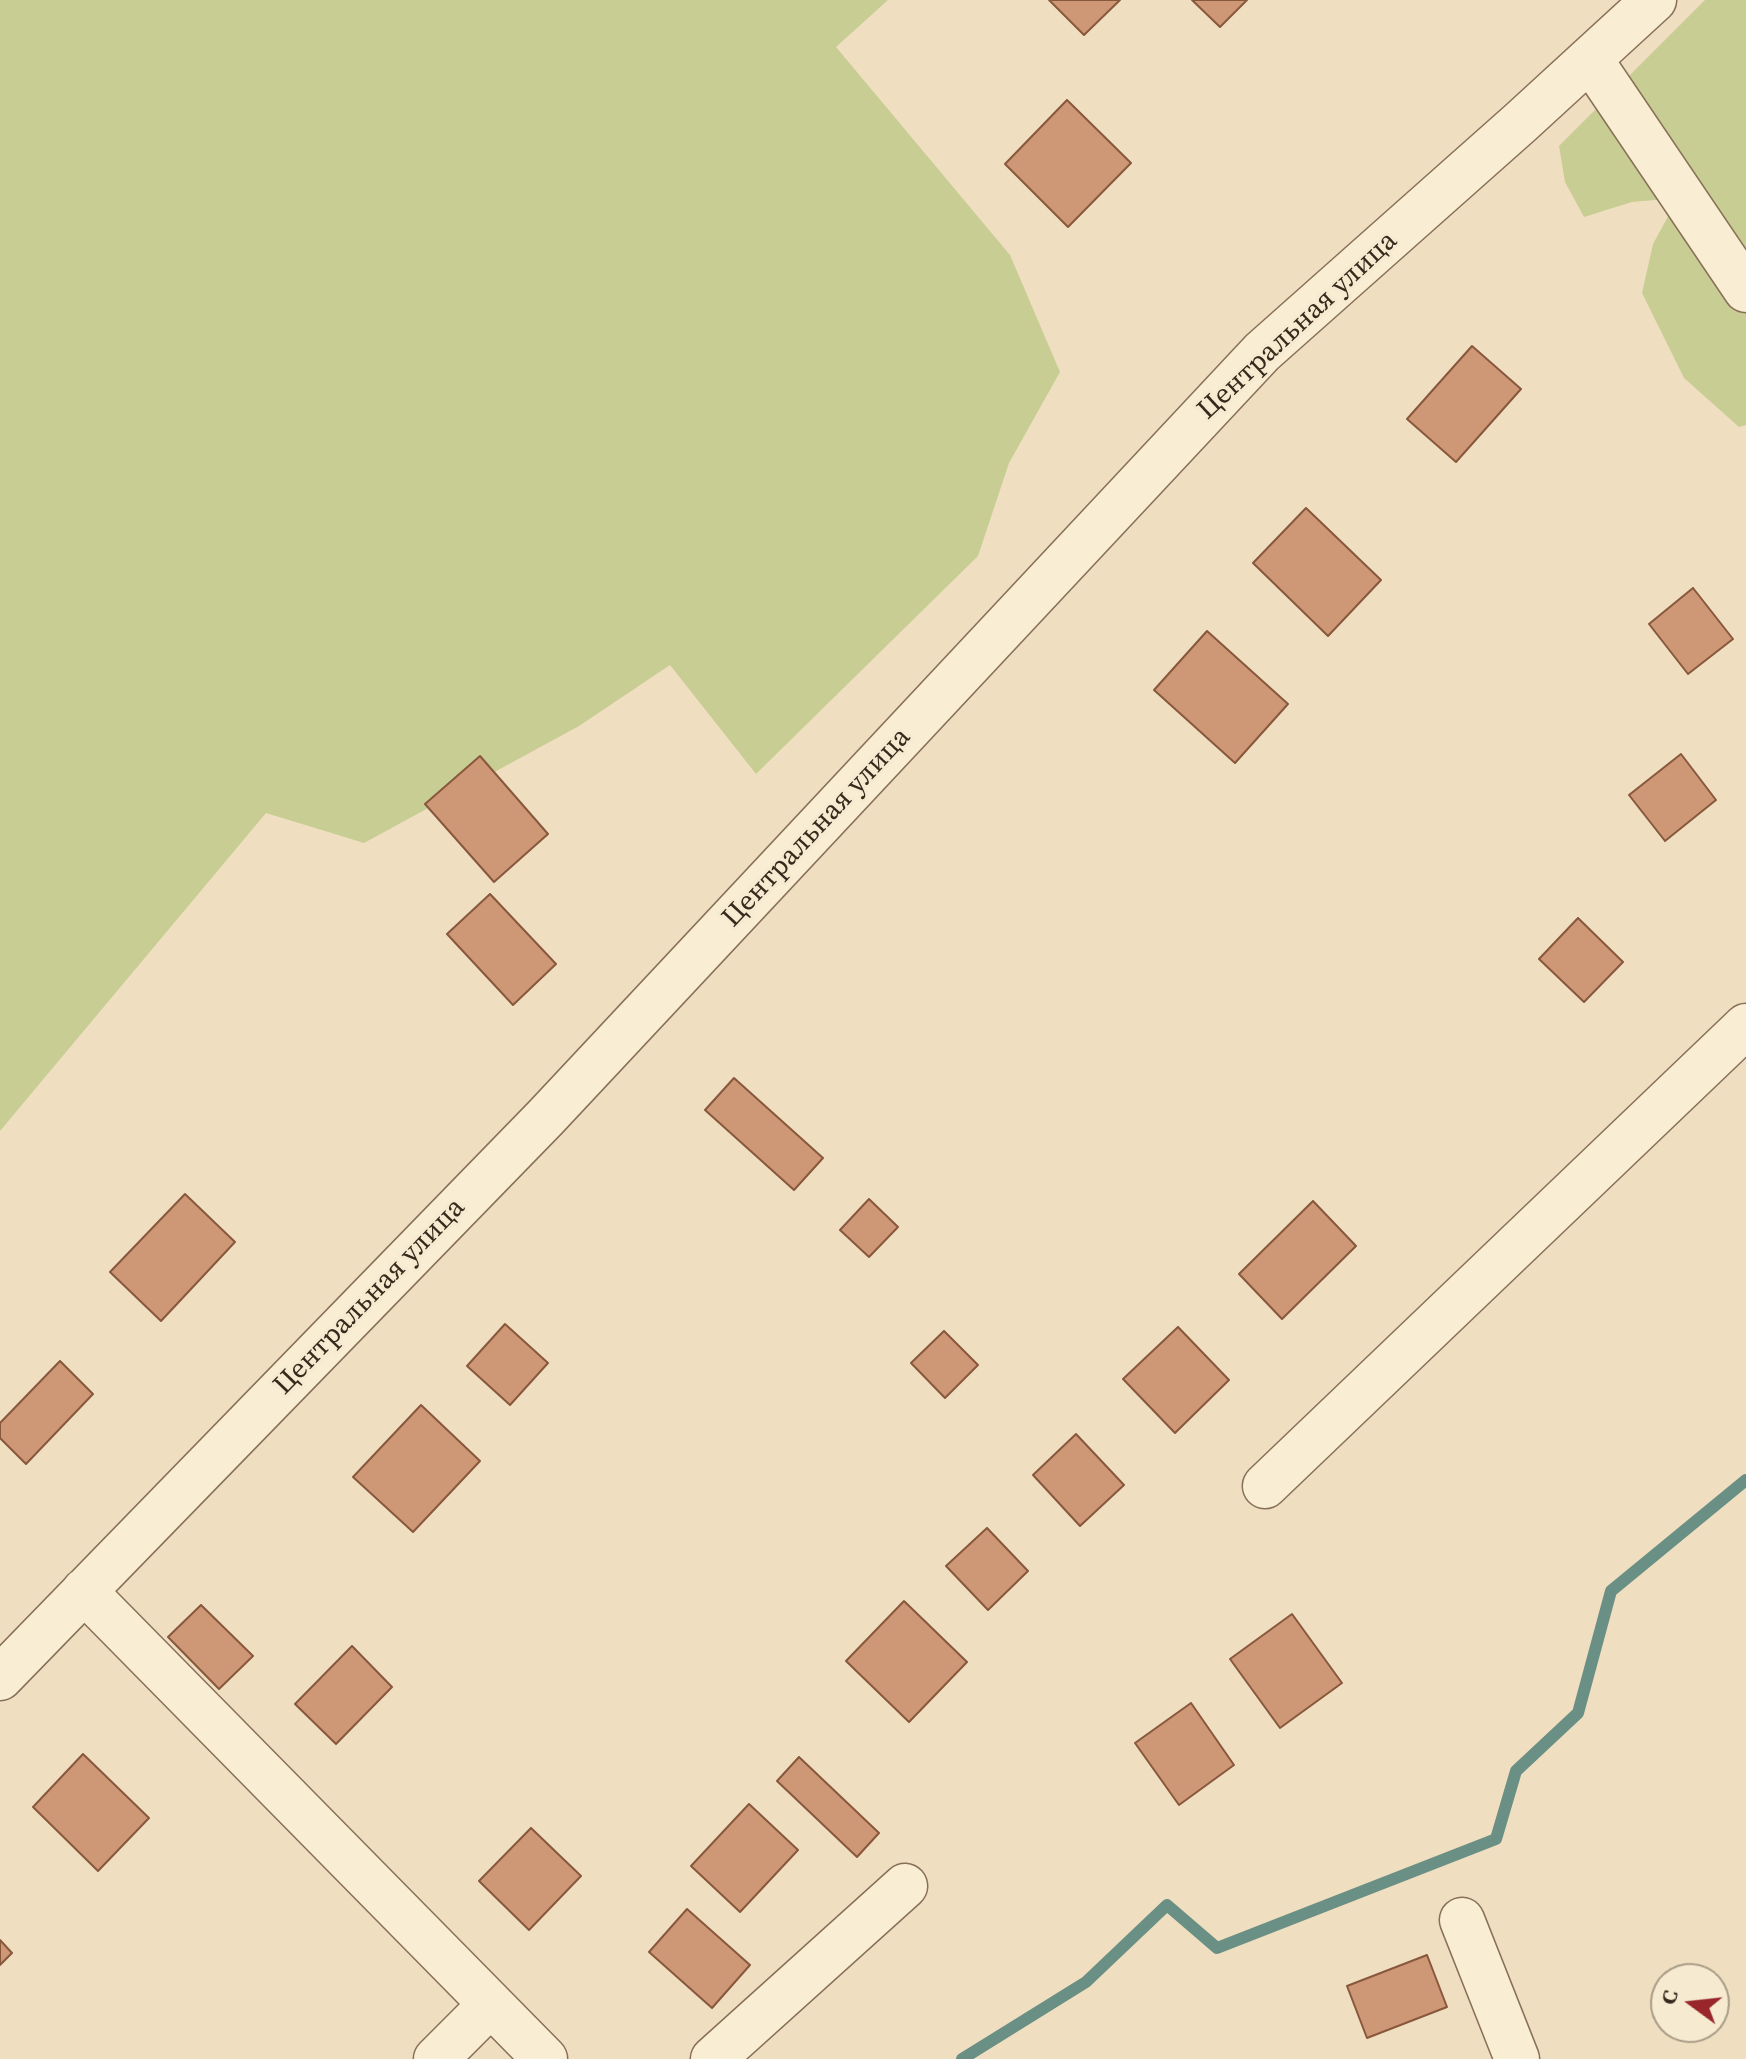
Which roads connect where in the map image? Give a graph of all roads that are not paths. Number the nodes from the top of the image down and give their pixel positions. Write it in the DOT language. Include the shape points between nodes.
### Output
graph roads {
  1 [pos="1654,0"];
  2 [pos="1590,59"];
  3 [pos="1746,290"];
  4 [pos="1746,1026"];
  5 [pos="1265,1486"];
  6 [pos="84,1591"];
  7 [pos="0,1678"];
  8 [pos="905,1886"];
  9 [pos="1462,1920"];
  10 [pos="491,2004"];
  11 [pos="436,2059"];
  12 [pos="545,2059"];
  13 [pos="713,2059"];
  14 [pos="1517,2059"];
  1 -- 2 [label="street, Центральная улица"];
  2 -- 3 [label="street"];
  2 -- 6 [label="street, Центральная улица" via="1262,352 546,1117"];
  4 -- 5 [label="street"];
  6 -- 7 [label="street, Центральная улица"];
  6 -- 10 [label="street"];
  8 -- 13 [label="street"];
  9 -- 14 [label="street"];
  10 -- 11 [label="street"];
  10 -- 12 [label="street"];
}
